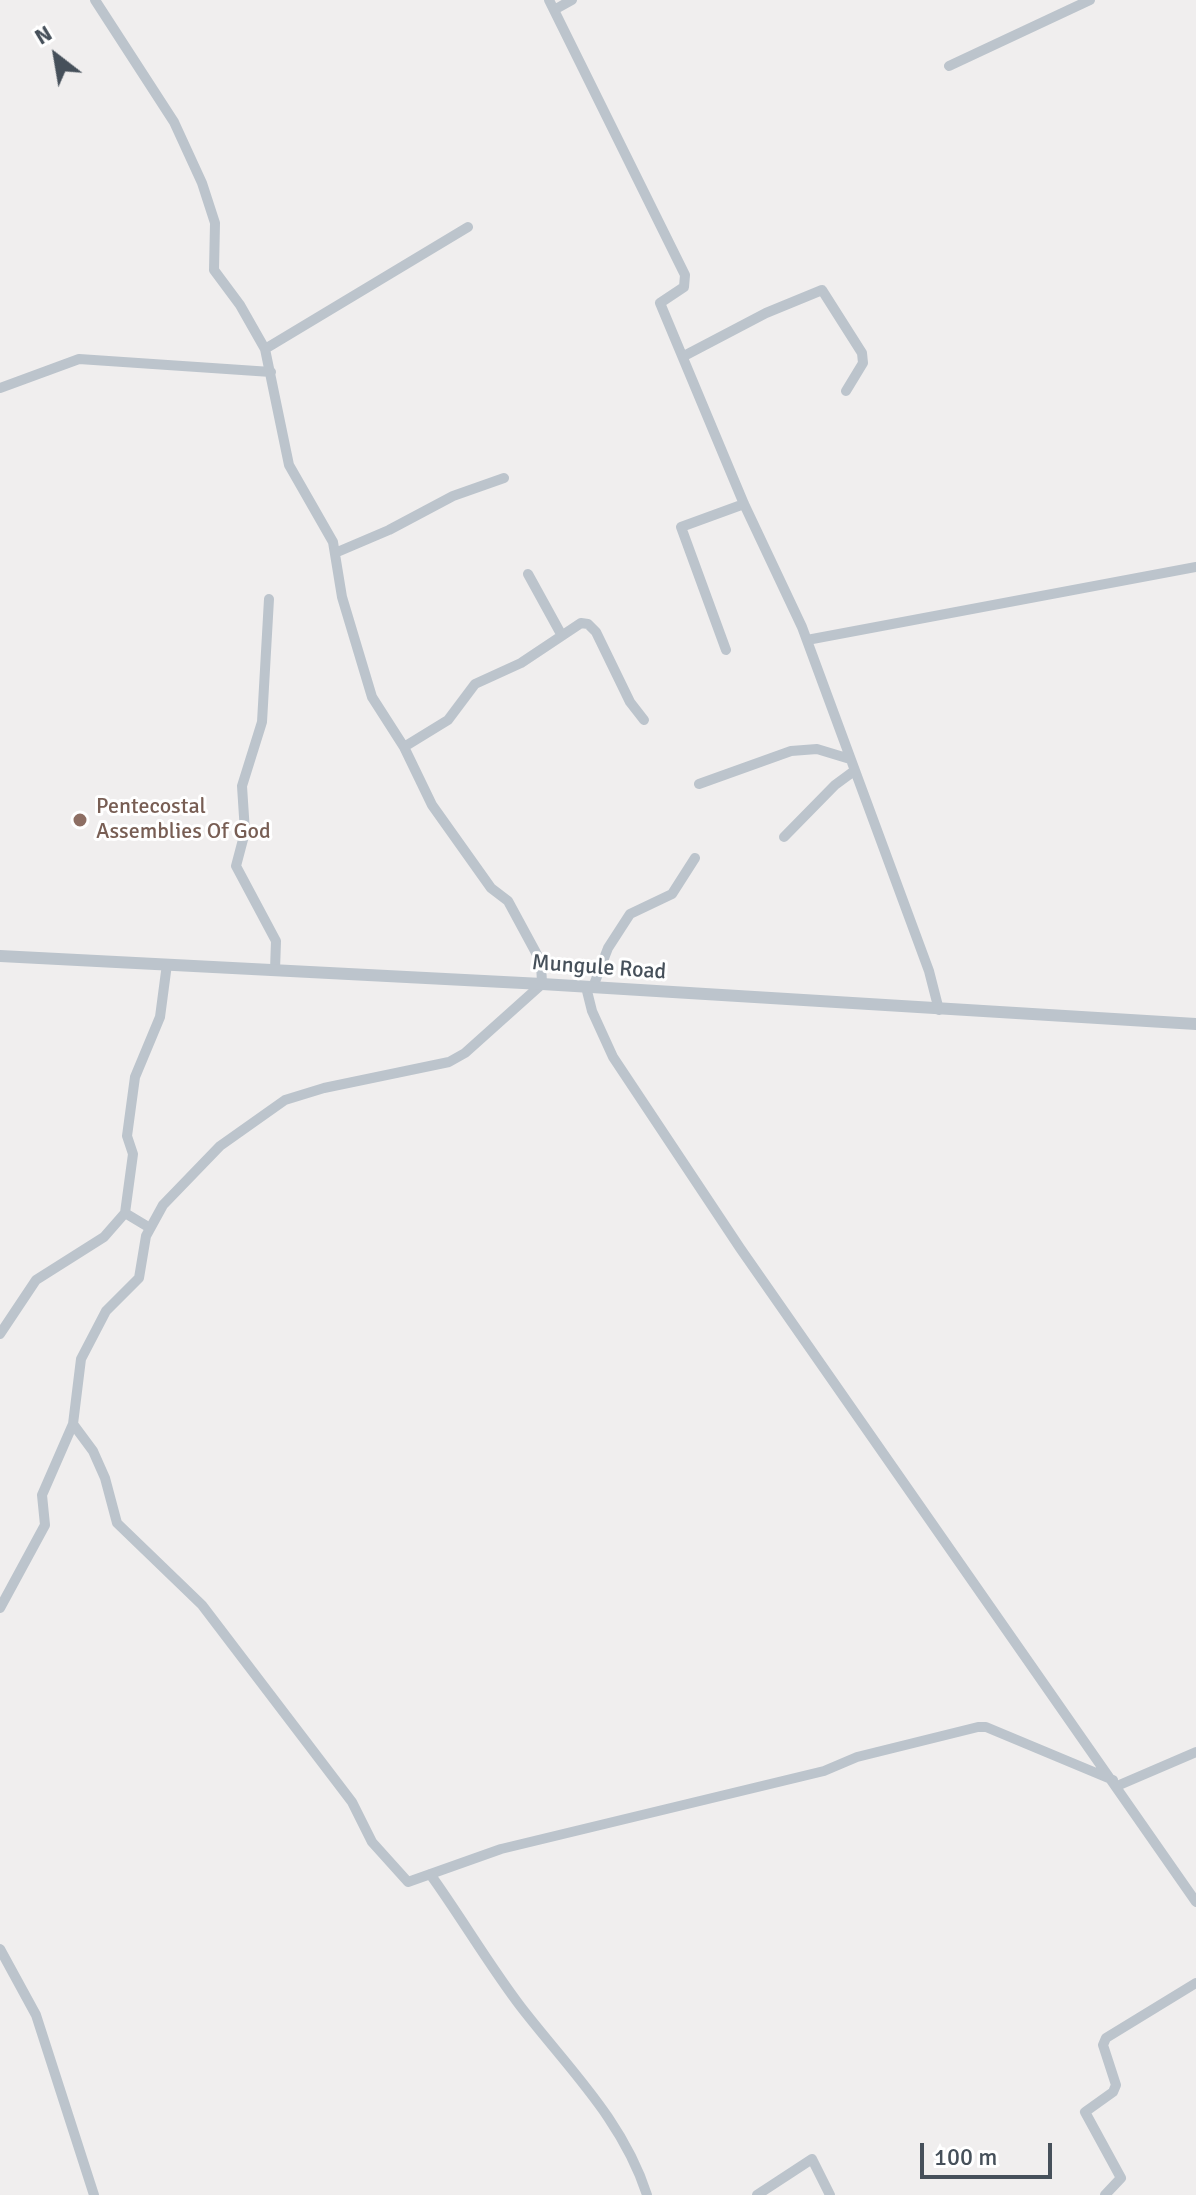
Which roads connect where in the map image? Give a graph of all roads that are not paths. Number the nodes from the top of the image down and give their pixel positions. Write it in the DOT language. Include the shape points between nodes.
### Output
graph roads {
  1 [pos="95,0"];
  2 [pos="572,0"];
  3 [pos="1090,0"];
  4 [pos="551,5"];
  5 [pos="949,66"];
  6 [pos="468,227"];
  7 [pos="265,349"];
  8 [pos="684,356"];
  9 [pos="271,372"];
  10 [pos="0,388"];
  11 [pos="846,391"];
  12 [pos="504,478"];
  13 [pos="744,504"];
  14 [pos="335,553"];
  15 [pos="1196,567"];
  16 [pos="528,574"];
  17 [pos="269,599"];
  18 [pos="561,634"];
  19 [pos="807,640"];
  20 [pos="726,650"];
  21 [pos="644,720"];
  22 [pos="404,747"];
  23 [pos="852,765"];
  24 [pos="699,784"];
  25 [pos="784,837"];
  26 [pos="695,858"];
  27 [pos="0,956"];
  28 [pos="167,964"];
  29 [pos="275,970"];
  30 [pos="542,984"];
  31 [pos="590,987"];
  32 [pos="939,1010"];
  33 [pos="1196,1024"];
  34 [pos="125,1213"];
  35 [pos="150,1228"];
  36 [pos="0,1334"];
  37 [pos="73,1424"];
  38 [pos="0,1608"];
  39 [pos="1196,1752"];
  40 [pos="1115,1783"];
  41 [pos="430,1874"];
  42 [pos="1196,1902"];
  43 [pos="0,1949"];
  44 [pos="1196,1983"];
  45 [pos="94,2195"];
  46 [pos="647,2195"];
  47 [pos="757,2195"];
  48 [pos="830,2195"];
  49 [pos="1105,2195"];
  1 -- 7 [label="street" via="174,122 215,223 214,270"];
  2 -- 4 [label="street"];
  3 -- 5 [label="street"];
  4 -- 8 [label="street" via="685,275 684,287 660,303"];
  6 -- 7 [label="street"];
  7 -- 9 [label="street"];
  8 -- 11 [label="street" via="822,290 862,353 863,363"];
  8 -- 13 [label="street"];
  9 -- 10 [label="street" via="79,359"];
  9 -- 14 [label="street" via="289,465"];
  12 -- 14 [label="street" via="453,496"];
  13 -- 19 [label="street"];
  13 -- 20 [label="street" via="681,527"];
  14 -- 22 [label="street" via="359,663 372,697"];
  15 -- 19 [label="street"];
  16 -- 18 [label="street"];
  17 -- 29 [label="street" via="262,722 242,786 245,832 236,866 276,941"];
  18 -- 21 [label="street" via="588,624"];
  18 -- 22 [label="street" via="521,663 475,684 448,720"];
  19 -- 23 [label="street"];
  22 -- 30 [label="street" via="432,805 491,888 508,901 541,962"];
  23 -- 24 [label="street" via="817,749 791,751"];
  23 -- 25 [label="street"];
  23 -- 32 [label="street"];
  26 -- 31 [label="street" via="672,894 630,914"];
  27 -- 28 [label="street, Mungule Road"];
  28 -- 29 [label="street, Mungule Road"];
  28 -- 34 [label="street" via="160,1017 133,1086 127,1136 133,1154"];
  29 -- 30 [label="street, Mungule Road"];
  30 -- 31 [label="street, Mungule Road"];
  30 -- 35 [label="street" via="449,1062 285,1100 220,1146 163,1205"];
  31 -- 32 [label="street, Mungule Road"];
  31 -- 40 [label="street" via="592,1011 613,1057 871,1438"];
  32 -- 33 [label="street, Mungule Road"];
  34 -- 35 [label="street"];
  34 -- 36 [label="street" via="104,1237 36,1280"];
  35 -- 37 [label="street" via="139,1278 106,1311 81,1359"];
  37 -- 38 [label="street" via="42,1495 45,1525"];
  37 -- 41 [label="street" via="93,1451 121,1528 202,1605 352,1802 372,1842 408,1882"];
  39 -- 40 [label="street"];
  40 -- 41 [label="street" via="978,1727 857,1757 824,1771 501,1849"];
  40 -- 42 [label="street"];
  41 -- 46 [label="street" via="518,2003 612,2118"];
  43 -- 45 [label="street" via="36,2015"];
  44 -- 49 [label="street" via="1106,2038 1103,2045 1116,2085 1085,2112 1121,2178"];
  47 -- 48 [label="street" via="812,2159"];
}
